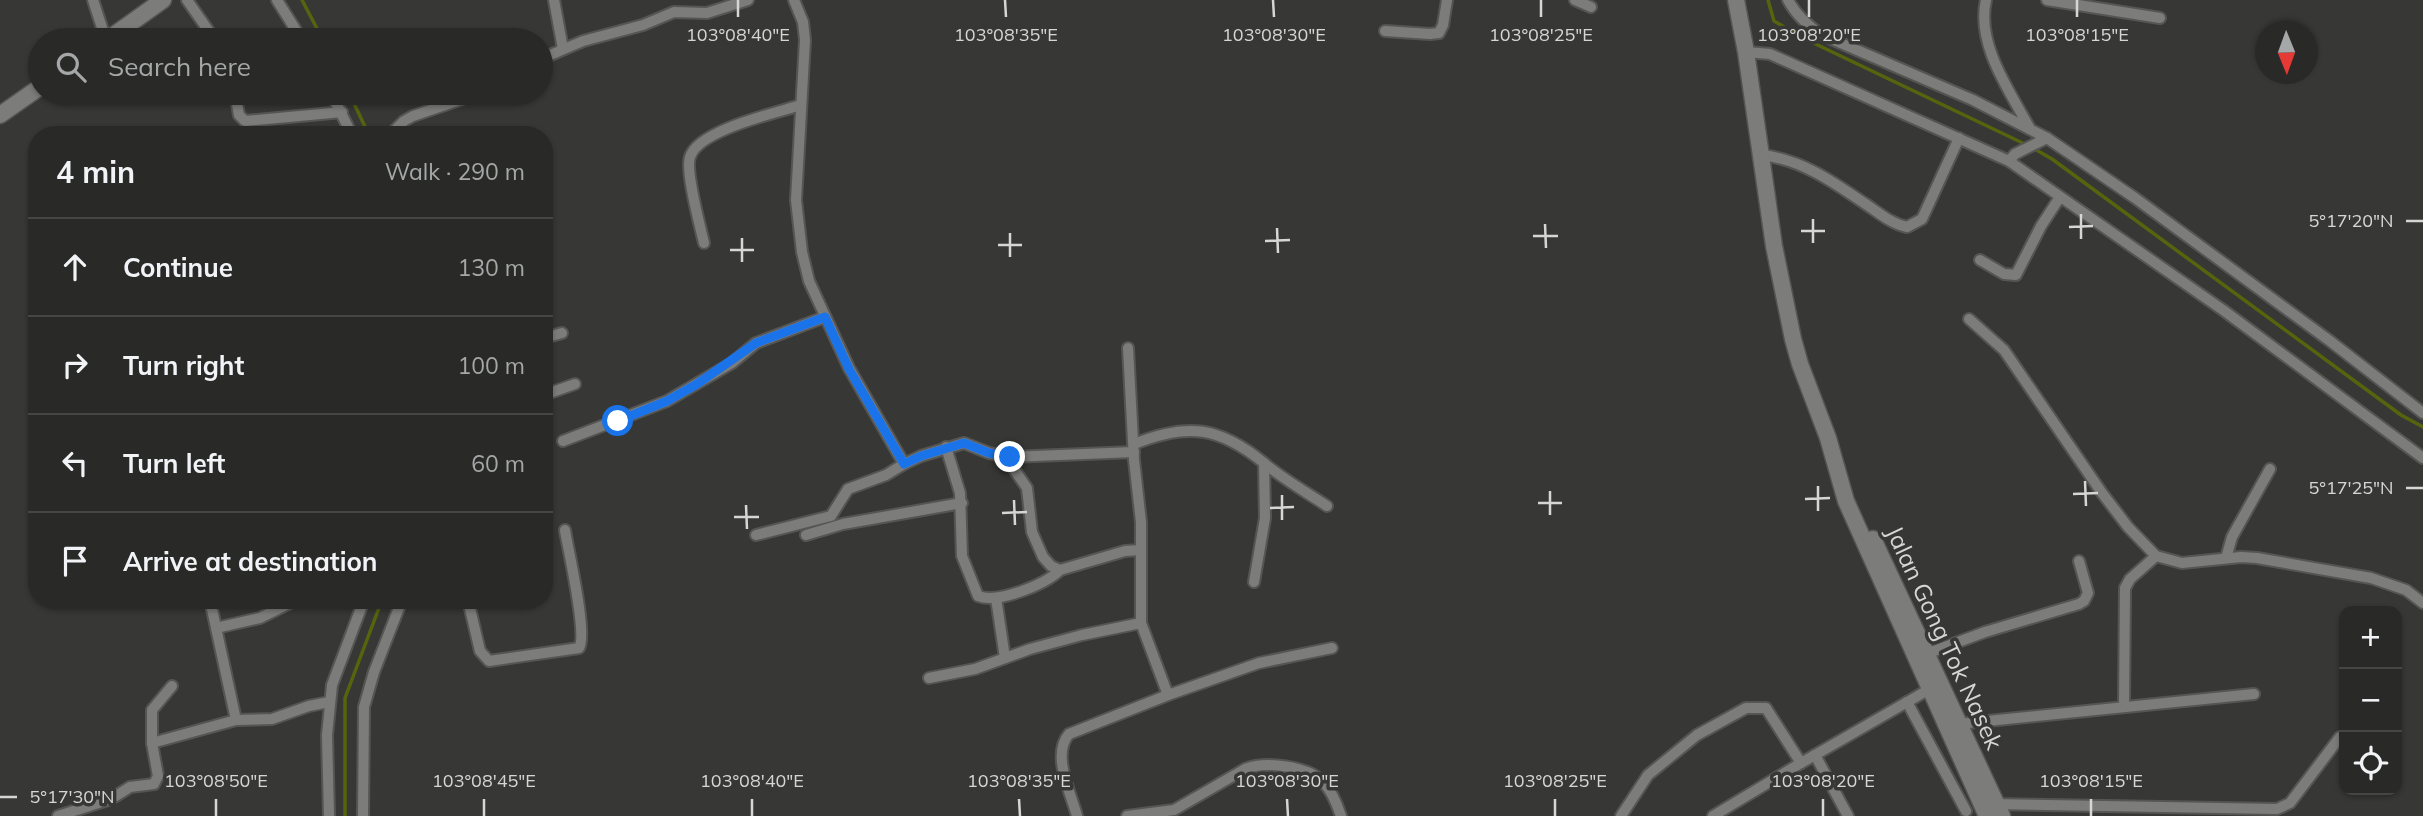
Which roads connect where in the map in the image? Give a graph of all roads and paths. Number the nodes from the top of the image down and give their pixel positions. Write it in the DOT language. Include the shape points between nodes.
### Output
graph roads {
  1 [pos="93,0"];
  2 [pos="163,0"];
  3 [pos="187,0"];
  4 [pos="277,0"];
  5 [pos="554,0"];
  6 [pos="748,0"];
  7 [pos="794,0"];
  8 [pos="1447,0"];
  9 [pos="1575,0"];
  10 [pos="1736,0"];
  11 [pos="1788,0"];
  12 [pos="1986,0"];
  13 [pos="2047,0"];
  14 [pos="1591,7"];
  15 [pos="2160,18"];
  16 [pos="103,28"];
  17 [pos="124,28"];
  18 [pos="207,28"];
  19 [pos="294,28"];
  20 [pos="1385,31"];
  21 [pos="564,49"];
  22 [pos="1746,52"];
  23 [pos="553,54"];
  24 [pos="28,96"];
  25 [pos="237,105"];
  26 [pos="338,105"];
  27 [pos="445,105"];
  28 [pos="802,105"];
  29 [pos="342,112"];
  30 [pos="0,115"];
  31 [pos="348,126"];
  32 [pos="399,126"];
  33 [pos="2029,128"];
  34 [pos="1959,138"];
  35 [pos="2048,138"];
  36 [pos="1762,155"];
  37 [pos="2012,158"];
  38 [pos="2060,197"];
  39 [pos="704,243"];
  40 [pos="1980,260"];
  41 [pos="825,317"];
  42 [pos="1969,319"];
  43 [pos="562,333"];
  44 [pos="553,336"];
  45 [pos="1128,348"];
  46 [pos="575,384"];
  47 [pos="553,392"];
  48 [pos="2423,413"];
  49 [pos="563,441"];
  50 [pos="946,447"];
  51 [pos="1134,448"];
  52 [pos="1005,456"];
  53 [pos="2423,458"];
  54 [pos="1264,463"];
  55 [pos="904,464"];
  56 [pos="2270,468"];
  57 [pos="1842,481"];
  58 [pos="962,503"];
  59 [pos="1327,506"];
  60 [pos="565,530"];
  61 [pos="756,535"];
  62 [pos="806,536"];
  63 [pos="1141,550"];
  64 [pos="2156,556"];
  65 [pos="2226,558"];
  66 [pos="2079,561"];
  67 [pos="1060,570"];
  68 [pos="1254,582"];
  69 [pos="996,598"];
  70 [pos="2423,603"];
  71 [pos="212,609"];
  72 [pos="278,609"];
  73 [pos="361,609"];
  74 [pos="398,609"];
  75 [pos="470,609"];
  76 [pos="1141,623"];
  77 [pos="216,628"];
  78 [pos="1332,648"];
  79 [pos="1005,658"];
  80 [pos="1930,662"];
  81 [pos="929,678"];
  82 [pos="172,686"];
  83 [pos="1928,690"];
  84 [pos="2254,694"];
  85 [pos="1168,695"];
  86 [pos="1945,699"];
  87 [pos="329,702"];
  88 [pos="1906,702"];
  89 [pos="2124,706"];
  90 [pos="236,720"];
  91 [pos="1958,724"];
  92 [pos="2339,738"];
  93 [pos="152,743"];
  94 [pos="1815,755"];
  95 [pos="1801,763"];
  96 [pos="1986,811"];
  97 [pos="58,816"];
  98 [pos="328,816"];
  99 [pos="363,816"];
  100 [pos="1077,816"];
  101 [pos="1127,816"];
  102 [pos="1341,816"];
  103 [pos="1622,816"];
  104 [pos="1713,816"];
  105 [pos="1848,816"];
  1 -- 16 [label="street"];
  2 -- 17 [label="main road"];
  3 -- 18 [label="street"];
  4 -- 19 [label="street"];
  5 -- 21 [label="street"];
  6 -- 21 [label="street" via="708,13 674,12"];
  7 -- 28 [label="street" via="805,31"];
  8 -- 20 [label="street" via="1439,33"];
  9 -- 14 [label="street"];
  10 -- 22 [label="main road, Jalan Gong Tok Nasek"];
  11 -- 33 [label="street" via="1811,29 1822,35"];
  12 -- 33 [label="street" via="1988,43"];
  13 -- 15 [label="street"];
  21 -- 23 [label="street"];
  22 -- 34 [label="street" via="1770,54"];
  22 -- 36 [label="main road, Jalan Gong Tok Nasek"];
  24 -- 30 [label="main road"];
  25 -- 29 [label="street" via="245,121"];
  26 -- 29 [label="street"];
  27 -- 32 [label="street"];
  28 -- 39 [label="street" via="716,133 692,152 689,167"];
  28 -- 41 [label="street" via="796,217 809,281"];
  29 -- 31 [label="street"];
  33 -- 35 [label="street"];
  34 -- 36 [label="street" via="1922,219 1907,227 1798,162"];
  34 -- 37 [label="street"];
  35 -- 37 [label="street"];
  35 -- 48 [label="street"];
  36 -- 57 [label="main road, Jalan Gong Tok Nasek" via="1793,339"];
  37 -- 38 [label="street"];
  38 -- 40 [label="street" via="2016,275 2004,274"];
  38 -- 53 [label="street"];
  41 -- 49 [label="street" via="756,343 732,363 667,401"];
  41 -- 55 [label="street"];
  42 -- 64 [label="street" via="2004,350 2102,493"];
  43 -- 44 [label="street"];
  45 -- 51 [label="street"];
  46 -- 47 [label="street"];
  50 -- 52 [label="street" via="969,443"];
  50 -- 55 [label="street"];
  50 -- 58 [label="street"];
  51 -- 52 [label="street"];
  51 -- 54 [label="street" via="1172,432 1210,432 1233,440"];
  51 -- 63 [label="street"];
  52 -- 67 [label="street" via="1027,488 1032,531 1043,557"];
  54 -- 59 [label="street"];
  54 -- 68 [label="street" via="1265,518"];
  55 -- 61 [label="street" via="848,489 831,516"];
  56 -- 65 [label="street" via="2232,537"];
  57 -- 80 [label="main road, Jalan Gong Tok Nasek" via="1855,498"];
  57 -- 83 [label="main road, Jalan Gong Tok Nasek" via="1846,501"];
  58 -- 62 [label="street" via="867,519"];
  58 -- 69 [label="street" via="965,566 978,596"];
  60 -- 75 [label="street" via="580,617 579,648 489,661 480,651"];
  63 -- 67 [label="street"];
  63 -- 76 [label="street"];
  64 -- 65 [label="street" via="2182,563"];
  64 -- 89 [label="street" via="2125,588"];
  65 -- 70 [label="street" via="2257,558 2371,578 2406,590"];
  66 -- 80 [label="street" via="2088,593 2084,601 1985,632"];
  67 -- 69 [label="street" via="1050,579"];
  69 -- 79 [label="street"];
  71 -- 77 [label="street"];
  72 -- 77 [label="street"];
  73 -- 87 [label="street"];
  74 -- 99 [label="street" via="364,706"];
  76 -- 79 [label="street"];
  76 -- 85 [label="street"];
  77 -- 90 [label="street"];
  78 -- 85 [label="street" via="1259,663"];
  79 -- 81 [label="street"];
  80 -- 83 [label="main road"];
  80 -- 86 [label="main road, Jalan Gong Tok Nasek"];
  82 -- 93 [label="street" via="152,710"];
  83 -- 86 [label="main road"];
  83 -- 88 [label="street"];
  83 -- 96 [label="main road, Jalan Gong Tok Nasek"];
  84 -- 89 [label="street"];
  85 -- 100 [label="street" via="1069,734 1062,765"];
  86 -- 91 [label="main road, Jalan Gong Tok Nasek"];
  87 -- 90 [label="street" via="272,719"];
  87 -- 98 [label="street"];
  88 -- 94 [label="street"];
  88 -- 96 [label="street"];
  89 -- 91 [label="street"];
  90 -- 93 [label="street"];
  91 -- 96 [label="main road, Jalan Gong Tok Nasek"];
  92 -- 96 [label="street" via="2290,803 2277,809"];
  93 -- 97 [label="street" via="158,776 154,784 130,787 111,799"];
  94 -- 95 [label="street"];
  94 -- 105 [label="street"];
  95 -- 103 [label="street" via="1766,708 1746,708 1706,728 1663,763 1640,786"];
  95 -- 104 [label="street"];
  101 -- 102 [label="street" via="1174,810 1245,769 1269,764 1319,778"];
}
